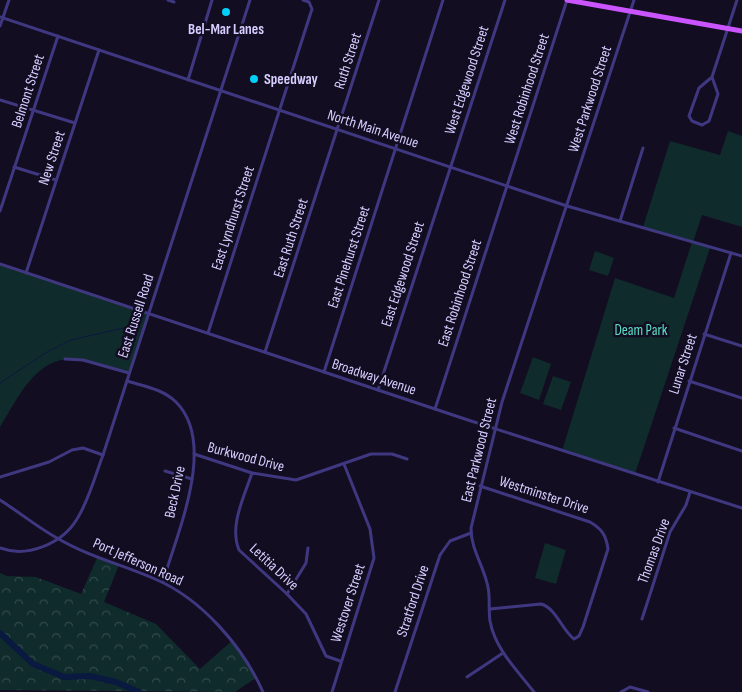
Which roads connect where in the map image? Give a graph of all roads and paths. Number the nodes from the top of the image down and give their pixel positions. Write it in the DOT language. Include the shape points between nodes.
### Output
graph roads {
  1 [pos="9,0"];
  2 [pos="168,0"];
  3 [pos="212,0"];
  4 [pos="250,0"];
  5 [pos="303,0"];
  6 [pos="379,0"];
  7 [pos="443,0"];
  8 [pos="505,0"];
  9 [pos="567,0"];
  10 [pos="634,0"];
  11 [pos="737,0"];
  12 [pos="174,2"];
  13 [pos="631,12"];
  14 [pos="1,17"];
  15 [pos="0,26"];
  16 [pos="728,29"];
  17 [pos="742,31"];
  18 [pos="58,36"];
  19 [pos="99,50"];
  20 [pos="712,77"];
  21 [pos="188,80"];
  22 [pos="222,91"];
  23 [pos="0,100"];
  24 [pos="33,110"];
  25 [pos="280,110"];
  26 [pos="75,123"];
  27 [pos="338,130"];
  28 [pos="643,148"];
  29 [pos="395,149"];
  30 [pos="450,166"];
  31 [pos="14,167"];
  32 [pos="56,180"];
  33 [pos="507,184"];
  34 [pos="567,206"];
  35 [pos="0,211"];
  36 [pos="620,221"];
  37 [pos="731,253"];
  38 [pos="742,256"];
  39 [pos="0,264"];
  40 [pos="26,273"];
  41 [pos="149,314"];
  42 [pos="208,334"];
  43 [pos="704,334"];
  44 [pos="742,346"];
  45 [pos="265,352"];
  46 [pos="65,358"];
  47 [pos="324,372"];
  48 [pos="129,373"];
  49 [pos="127,381"];
  50 [pos="689,381"];
  51 [pos="378,390"];
  52 [pos="742,398"];
  53 [pos="435,409"];
  54 [pos="674,428"];
  55 [pos="494,429"];
  56 [pos="742,452"];
  57 [pos="194,454"];
  58 [pos="103,455"];
  59 [pos="407,459"];
  60 [pos="344,464"];
  61 [pos="165,471"];
  62 [pos="252,473"];
  63 [pos="0,477"];
  64 [pos="192,479"];
  65 [pos="658,482"];
  66 [pos="480,486"];
  67 [pos="690,492"];
  68 [pos="0,500"];
  69 [pos="742,508"];
  70 [pos="471,533"];
  71 [pos="57,539"];
  72 [pos="0,548"];
  73 [pos="308,548"];
  74 [pos="163,582"];
  75 [pos="287,594"];
  76 [pos="490,609"];
  77 [pos="642,619"];
  78 [pos="503,653"];
  79 [pos="340,661"];
  80 [pos="467,676"];
  81 [pos="263,692"];
  82 [pos="332,692"];
  83 [pos="396,692"];
  84 [pos="534,692"];
  85 [pos="621,692"];
  86 [pos="648,692"];
  1 -- 14 [label="street"];
  2 -- 12 [label="street"];
  3 -- 21 [label="street"];
  4 -- 22 [label="street, East Russell Road"];
  5 -- 25 [label="street, East Lyndhurst Street" via="312,8"];
  6 -- 27 [label="street, Ruth Street"];
  7 -- 29 [label="street, East Pinehurst Street"];
  8 -- 30 [label="street, West Edgewood Street"];
  9 -- 13 [label="main road"];
  9 -- 33 [label="street, West Robinhood Street"];
  10 -- 13 [label="street, West Parkwood Street"];
  11 -- 16 [label="street"];
  13 -- 16 [label="main road"];
  13 -- 34 [label="street, West Parkwood Street"];
  14 -- 15 [label="street"];
  14 -- 18 [label="street, North Main Avenue"];
  16 -- 17 [label="main road"];
  16 -- 20 [label="street"];
  18 -- 19 [label="street, North Main Avenue"];
  18 -- 24 [label="street, Belmont Street"];
  19 -- 21 [label="street, North Main Avenue"];
  19 -- 26 [label="street, New Street"];
  20 -- 20 [label="street" via="699,88 689,116 702,125 709,121 718,94"];
  21 -- 22 [label="street, North Main Avenue"];
  22 -- 25 [label="street, North Main Avenue"];
  22 -- 41 [label="street, East Russell Road"];
  23 -- 24 [label="street"];
  24 -- 26 [label="street"];
  24 -- 31 [label="street, Belmont Street"];
  25 -- 27 [label="street, North Main Avenue"];
  25 -- 42 [label="street, East Lyndhurst Street"];
  26 -- 32 [label="street, New Street"];
  27 -- 29 [label="street, North Main Avenue"];
  27 -- 45 [label="street, East Ruth Street"];
  28 -- 36 [label="street"];
  29 -- 30 [label="street, North Main Avenue"];
  29 -- 47 [label="street, East Pinehurst Street"];
  30 -- 33 [label="street, North Main Avenue"];
  30 -- 51 [label="street, East Edgewood Street"];
  31 -- 32 [label="street"];
  31 -- 35 [label="street, Belmont Street"];
  32 -- 40 [label="street, New Street"];
  33 -- 34 [label="street, North Main Avenue"];
  33 -- 53 [label="street, East Robinhood Street"];
  34 -- 36 [label="street, North Main Avenue"];
  34 -- 55 [label="street, East Parkwood Street"];
  36 -- 37 [label="street, North Main Avenue"];
  37 -- 38 [label="street, North Main Avenue"];
  37 -- 43 [label="street, Lunar Street"];
  39 -- 40 [label="street, Broadway Avenue"];
  40 -- 41 [label="street, Broadway Avenue"];
  41 -- 42 [label="street, Broadway Avenue"];
  41 -- 48 [label="street, East Russell Road"];
  42 -- 45 [label="street, Broadway Avenue"];
  43 -- 44 [label="street"];
  43 -- 50 [label="street, Lunar Street"];
  45 -- 47 [label="street, Broadway Avenue"];
  46 -- 48 [label="street"];
  47 -- 51 [label="street, Broadway Avenue"];
  48 -- 49 [label="street, East Russell Road"];
  49 -- 57 [label="street, Beck Drive" via="157,390 176,402 186,417"];
  49 -- 58 [label="street, East Russell Road"];
  50 -- 52 [label="street"];
  50 -- 54 [label="street, Lunar Street"];
  51 -- 53 [label="street, Broadway Avenue"];
  53 -- 55 [label="street, Broadway Avenue"];
  54 -- 56 [label="street"];
  54 -- 65 [label="street, Lunar Street"];
  55 -- 65 [label="street, Broadway Avenue"];
  55 -- 66 [label="street, East Parkwood Street"];
  57 -- 62 [label="street, Burkwood Drive"];
  57 -- 64 [label="street, Beck Drive"];
  58 -- 63 [label="street" via="83,448 72,450 49,462"];
  58 -- 71 [label="street, East Russell Road" via="79,516"];
  59 -- 60 [label="street, Burkwood Drive" via="379,452"];
  60 -- 62 [label="street, Burkwood Drive" via="296,480"];
  60 -- 79 [label="street, Westover Street" via="370,529 374,558"];
  61 -- 64 [label="street"];
  62 -- 75 [label="street, Letitia Drive" via="236,524 235,540 239,550"];
  64 -- 74 [label="street, Beck Drive"];
  65 -- 67 [label="street, Broadway Avenue"];
  66 -- 70 [label="street, East Parkwood Street"];
  66 -- 76 [label="street, Westminster Drive" via="590,522 606,536 608,549 583,627 574,639 548,606"];
  67 -- 69 [label="street, Broadway Avenue"];
  67 -- 77 [label="street, Thomas Drive" via="670,532"];
  68 -- 71 [label="street, Port Jefferson Road"];
  70 -- 76 [label="street, East Parkwood Street" via="472,546 488,585"];
  70 -- 83 [label="street, Stratford Drive" via="450,541 440,556"];
  71 -- 72 [label="street" via="42,547 18,552"];
  71 -- 74 [label="street, Port Jefferson Road"];
  73 -- 75 [label="street" via="306,562"];
  74 -- 81 [label="street, Port Jefferson Road" via="182,593 232,640 247,660"];
  75 -- 79 [label="street, Letitia Drive" via="306,614 326,656"];
  76 -- 78 [label="street, East Parkwood Street" via="495,638"];
  78 -- 80 [label="street"];
  78 -- 84 [label="street, East Parkwood Street"];
  79 -- 82 [label="street, Westover Street"];
  85 -- 86 [label="street" via="630,687"];
}
